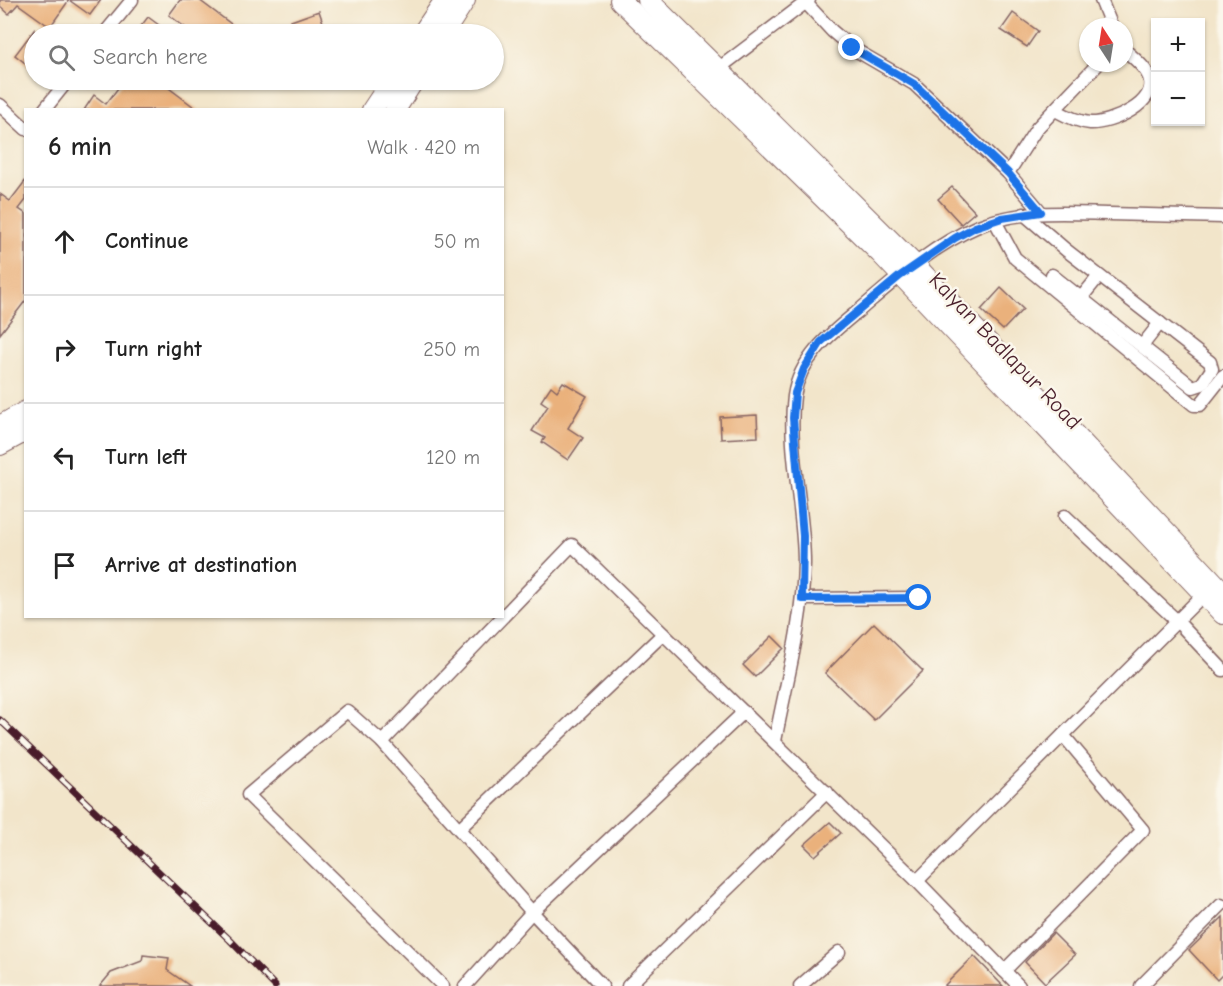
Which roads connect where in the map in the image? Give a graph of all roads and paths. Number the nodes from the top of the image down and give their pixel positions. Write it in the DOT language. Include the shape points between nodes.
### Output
graph roads {
  1 [pos="132,0"];
  2 [pos="445,0"];
  3 [pos="465,0"];
  4 [pos="620,0"];
  5 [pos="648,0"];
  6 [pos="1101,0"];
  7 [pos="808,1"];
  8 [pos="1108,18"];
  9 [pos="112,24"];
  10 [pos="429,24"];
  11 [pos="449,24"];
  12 [pos="1133,58"];
  13 [pos="1091,72"];
  14 [pos="710,74"];
  15 [pos="60,90"];
  16 [pos="385,90"];
  17 [pos="407,90"];
  18 [pos="46,108"];
  19 [pos="373,108"];
  20 [pos="395,108"];
  21 [pos="2,110"];
  22 [pos="1055,110"];
  23 [pos="24,127"];
  24 [pos="1008,173"];
  25 [pos="1041,212"];
  26 [pos="1024,214"];
  27 [pos="1223,217"];
  28 [pos="995,221"];
  29 [pos="908,271"];
  30 [pos="1052,275"];
  31 [pos="1099,276"];
  32 [pos="1081,298"];
  33 [pos="1160,323"];
  34 [pos="1142,346"];
  35 [pos="1223,376"];
  36 [pos="24,412"];
  37 [pos="0,426"];
  38 [pos="24,432"];
  39 [pos="0,445"];
  40 [pos="1065,516"];
  41 [pos="1213,593"];
  42 [pos="919,598"];
  43 [pos="802,599"];
  44 [pos="1223,614"];
  45 [pos="504,616"];
  46 [pos="502,618"];
  47 [pos="1177,621"];
  48 [pos="663,634"];
  49 [pos="1223,670"];
  50 [pos="744,712"];
  51 [pos="1063,735"];
  52 [pos="775,741"];
  53 [pos="382,742"];
  54 [pos="827,792"];
  55 [pos="459,829"];
  56 [pos="917,881"];
  57 [pos="1221,905"];
  58 [pos="532,912"];
  59 [pos="839,952"];
  60 [pos="1004,971"];
  61 [pos="443,986"];
  62 [pos="465,986"];
  63 [pos="602,986"];
  64 [pos="628,986"];
  65 [pos="801,986"];
  66 [pos="1019,986"];
  67 [pos="1141,986"];
  1 -- 9 [label="street"];
  2 -- 10 [label="main road"];
  3 -- 11 [label="main road"];
  4 -- 14 [label="main road, Kalyan Badlapur Road"];
  5 -- 14 [label="main road, Kalyan Badlapur Road"];
  6 -- 8 [label="street"];
  7 -- 14 [label="street"];
  7 -- 24 [label="street" via="832,31 852,48 914,84"];
  12 -- 22 [label="street" via="1150,79 1151,86 1142,102 1119,116 1092,123 1080,122"];
  13 -- 22 [label="street"];
  14 -- 29 [label="main road, Kalyan Badlapur Road"];
  15 -- 18 [label="street"];
  16 -- 19 [label="main road"];
  17 -- 20 [label="main road"];
  21 -- 23 [label="street"];
  22 -- 24 [label="street" via="1030,137"];
  24 -- 25 [label="street"];
  25 -- 26 [label="street"];
  25 -- 27 [label="street"];
  26 -- 28 [label="street"];
  26 -- 31 [label="street"];
  28 -- 29 [label="street" via="955,238"];
  28 -- 35 [label="street" via="1015,258 1194,405 1200,405"];
  29 -- 41 [label="main road, Kalyan Badlapur Road"];
  29 -- 43 [label="street" via="821,342 795,393 793,418 803,536"];
  30 -- 32 [label="street"];
  31 -- 32 [label="street"];
  31 -- 33 [label="street"];
  32 -- 34 [label="street"];
  33 -- 34 [label="street"];
  33 -- 34 [label="street" via="1210,362 1212,369 1202,384 1193,387"];
  36 -- 37 [label="main road"];
  38 -- 39 [label="main road"];
  40 -- 47 [label="street"];
  41 -- 44 [label="main road, Kalyan Badlapur Road"];
  41 -- 47 [label="street"];
  42 -- 43 [label="street"];
  43 -- 52 [label="street"];
  45 -- 48 [label="street" via="572,545"];
  46 -- 53 [label="street"];
  47 -- 49 [label="street"];
  47 -- 51 [label="street"];
  48 -- 50 [label="street"];
  48 -- 55 [label="street"];
  50 -- 52 [label="street"];
  50 -- 58 [label="street"];
  51 -- 56 [label="street"];
  51 -- 60 [label="street" via="1143,830"];
  52 -- 54 [label="street"];
  53 -- 55 [label="street"];
  53 -- 61 [label="street" via="346,711 248,795"];
  54 -- 56 [label="street"];
  54 -- 64 [label="street"];
  55 -- 58 [label="street"];
  56 -- 60 [label="street"];
  57 -- 67 [label="street"];
  58 -- 62 [label="street"];
  58 -- 63 [label="street"];
  59 -- 65 [label="street"];
  60 -- 66 [label="street"];
}
